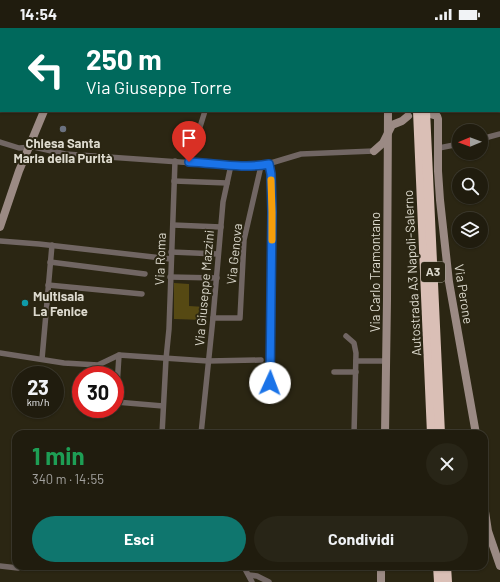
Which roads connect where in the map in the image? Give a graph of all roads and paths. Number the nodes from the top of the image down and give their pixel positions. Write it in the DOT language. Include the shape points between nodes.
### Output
graph roads {
  1 [pos="44,112"];
  2 [pos="205,112"];
  3 [pos="388,112"];
  4 [pos="428,112"];
  5 [pos="413,114"];
  6 [pos="399,118"];
  7 [pos="388,121"];
  8 [pos="388,133"];
  9 [pos="500,134"];
  10 [pos="488,137"];
  11 [pos="0,142"];
  12 [pos="452,145"];
  13 [pos="28,148"];
  14 [pos="439,148"];
  15 [pos="374,151"];
  16 [pos="388,151"];
  17 [pos="175,161"];
  18 [pos="189,162"];
  19 [pos="269,164"];
  20 [pos="231,165"];
  21 [pos="261,166"];
  22 [pos="388,166"];
  23 [pos="174,181"];
  24 [pos="227,183"];
  25 [pos="173,225"];
  26 [pos="0,227"];
  27 [pos="221,227"];
  28 [pos="0,241"];
  29 [pos="52,245"];
  30 [pos="171,252"];
  31 [pos="218,254"];
  32 [pos="171,259"];
  33 [pos="50,262"];
  34 [pos="145,274"];
  35 [pos="170,277"];
  36 [pos="217,278"];
  37 [pos="48,285"];
  38 [pos="142,294"];
  39 [pos="213,318"];
  40 [pos="346,336"];
  41 [pos="0,353"];
  42 [pos="119,355"];
  43 [pos="42,359"];
  44 [pos="166,359"];
  45 [pos="208,360"];
  46 [pos="261,360"];
  47 [pos="356,361"];
  48 [pos="386,361"];
  49 [pos="334,372"];
  50 [pos="356,372"];
  51 [pos="269,396"];
  52 [pos="163,406"];
  53 [pos="162,430"];
  54 [pos="200,430"];
  55 [pos="354,430"];
  56 [pos="385,430"];
  57 [pos="432,430"];
  58 [pos="440,430"];
  59 [pos="475,430"];
  60 [pos="488,530"];
  61 [pos="0,566"];
  62 [pos="500,566"];
  63 [pos="12,567"];
  64 [pos="245,570"];
  65 [pos="381,570"];
  66 [pos="438,570"];
  67 [pos="446,570"];
  68 [pos="249,575"];
  69 [pos="252,582"];
  70 [pos="269,582"];
  71 [pos="381,582"];
  72 [pos="439,582"];
  73 [pos="447,582"];
  1 -- 13 [label="street"];
  2 -- 18 [label="street"];
  3 -- 6 [label="street"];
  3 -- 7 [label="street, Via Carlo Tramontano"];
  4 -- 14 [label="street, Via Perone" via="438,119"];
  4 -- 58 [label="highway, Autostrada A3 Napoli-Salerno / A3"];
  5 -- 6 [label="street"];
  5 -- 8 [label="street" via="392,125"];
  5 -- 57 [label="highway, Autostrada A3 Napoli-Salerno / A3"];
  6 -- 7 [label="street"];
  7 -- 8 [label="street, Via Carlo Tramontano"];
  8 -- 15 [label="street" via="383,144"];
  8 -- 16 [label="street, Via Carlo Tramontano"];
  9 -- 10 [label="street"];
  11 -- 13 [label="street"];
  12 -- 14 [label="street"];
  13 -- 17 [label="street" via="65,154"];
  13 -- 26 [label="street"];
  14 -- 59 [label="street, Via Perone" via="440,200 449,282"];
  15 -- 16 [label="street"];
  15 -- 19 [label="street" via="302,154"];
  15 -- 22 [label="street" via="384,156"];
  16 -- 22 [label="street, Via Carlo Tramontano"];
  17 -- 18 [label="street"];
  17 -- 23 [label="street, Via Roma"];
  18 -- 20 [label="street"];
  19 -- 21 [label="street"];
  19 -- 51 [label="street" via="272,212"];
  20 -- 21 [label="street"];
  20 -- 24 [label="street, Via Giuseppe Mazzini"];
  21 -- 39 [label="street, Via Genova" via="244,240 240,318"];
  22 -- 48 [label="street, Via Carlo Tramontano"];
  23 -- 24 [label="street"];
  23 -- 25 [label="street, Via Roma"];
  24 -- 27 [label="street, Via Giuseppe Mazzini"];
  25 -- 27 [label="street"];
  25 -- 30 [label="street, Via Roma"];
  27 -- 31 [label="street, Via Giuseppe Mazzini"];
  28 -- 29 [label="street"];
  29 -- 32 [label="street"];
  29 -- 33 [label="street"];
  30 -- 31 [label="street"];
  30 -- 32 [label="street, Via Roma"];
  31 -- 36 [label="street, Via Giuseppe Mazzini"];
  32 -- 35 [label="street, Via Roma"];
  33 -- 34 [label="street"];
  33 -- 37 [label="street"];
  35 -- 36 [label="street"];
  35 -- 44 [label="street, Via Roma"];
  36 -- 39 [label="street, Via Giuseppe Mazzini"];
  37 -- 38 [label="street"];
  37 -- 43 [label="street"];
  39 -- 45 [label="street, Via Giuseppe Mazzini"];
  40 -- 47 [label="street" via="354,343"];
  41 -- 43 [label="street"];
  42 -- 43 [label="street" via="98,365"];
  42 -- 44 [label="street"];
  42 -- 52 [label="street" via="116,402"];
  44 -- 45 [label="street"];
  44 -- 52 [label="street, Via Roma"];
  45 -- 46 [label="street, Via Giuseppe Mazzini"];
  45 -- 54 [label="street"];
  47 -- 48 [label="street"];
  47 -- 50 [label="street"];
  48 -- 56 [label="street, Via Carlo Tramontano"];
  49 -- 50 [label="street"];
  50 -- 55 [label="street"];
  52 -- 53 [label="street, Via Roma"];
  60 -- 62 [label="street"];
  61 -- 63 [label="street"];
  64 -- 68 [label="street"];
  65 -- 71 [label="street"];
  66 -- 72 [label="highway"];
  67 -- 73 [label="highway"];
  68 -- 69 [label="street"];
  68 -- 70 [label="street"];
}
